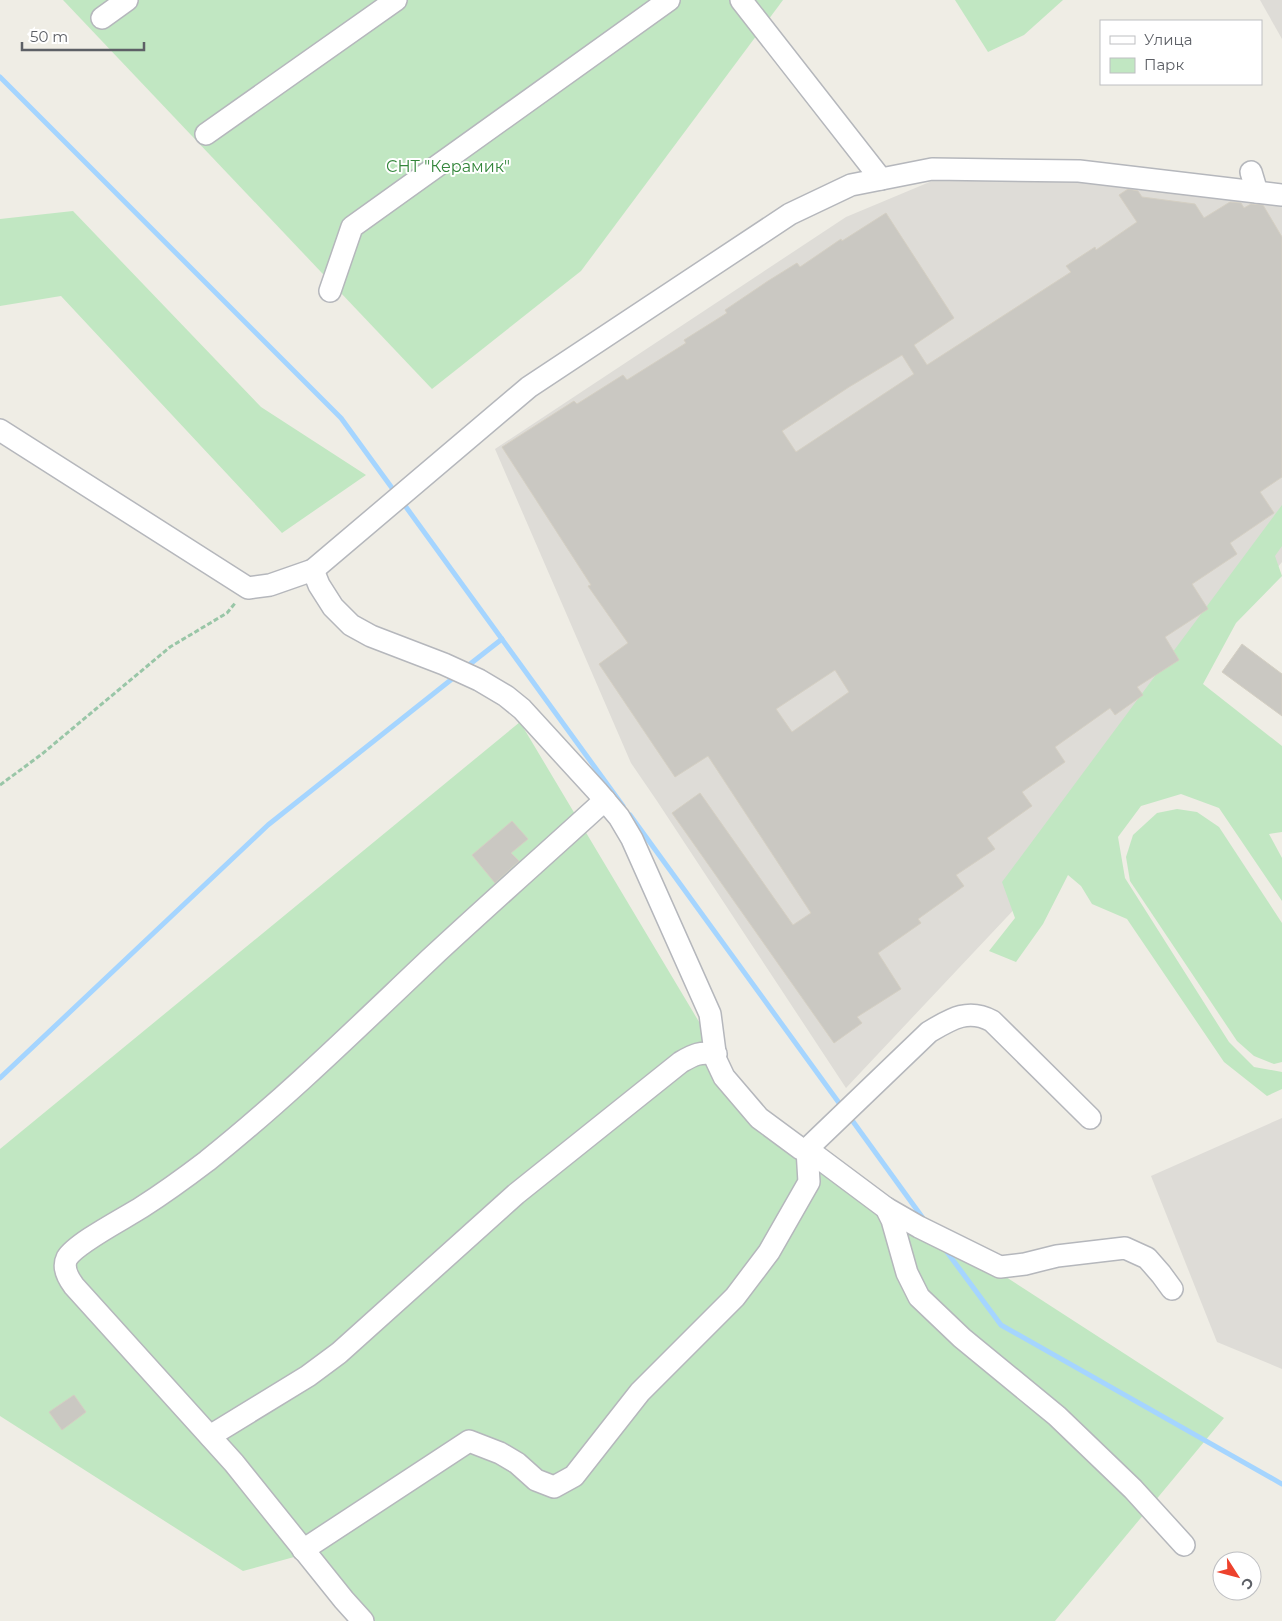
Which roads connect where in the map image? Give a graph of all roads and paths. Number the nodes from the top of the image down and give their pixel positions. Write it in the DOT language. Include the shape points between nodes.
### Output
graph roads {
  1 [pos="127,0"];
  2 [pos="396,0"];
  3 [pos="669,0"];
  4 [pos="741,0"];
  5 [pos="102,18"];
  6 [pos="206,134"];
  7 [pos="1251,172"];
  8 [pos="881,179"];
  9 [pos="1257,192"];
  10 [pos="1282,195"];
  11 [pos="330,291"];
  12 [pos="0,430"];
  13 [pos="314,570"];
  14 [pos="248,588"];
  15 [pos="0,785"];
  16 [pos="605,800"];
  17 [pos="716,1054"];
  18 [pos="1090,1118"];
  19 [pos="807,1149"];
  20 [pos="886,1208"];
  21 [pos="1172,1289"];
  22 [pos="210,1436"];
  23 [pos="1184,1545"];
  24 [pos="303,1550"];
  25 [pos="363,1621"];
  1 -- 5 [label="street"];
  2 -- 6 [label="street"];
  3 -- 11 [label="street" via="352,227"];
  4 -- 8 [label="street"];
  7 -- 9 [label="street"];
  8 -- 9 [label="street" via="932,170 1079,171"];
  8 -- 13 [label="street" via="851,185 790,214 529,388"];
  9 -- 10 [label="street"];
  12 -- 14 [label="street"];
  13 -- 14 [label="street" via="270,585"];
  13 -- 16 [label="street" via="333,607 351,625 479,680 506,696 522,709"];
  14 -- 15 [label="path" via="227,613 170,648"];
  16 -- 17 [label="street" via="632,839 710,1014"];
  16 -- 22 [label="street" via="277,1102 206,1161 143,1207 84,1243 66,1260 67,1276 74,1286"];
  17 -- 19 [label="street" via="724,1077 759,1118 801,1149"];
  17 -- 22 [label="street" via="693,1054 681,1062 516,1194 339,1353 308,1376"];
  18 -- 19 [label="street" via="992,1021 968,1014 929,1032"];
  19 -- 20 [label="street"];
  19 -- 24 [label="street" via="808,1182 770,1252 734,1297 640,1392 574,1476 554,1487 536,1480 500,1453 469,1441"];
  20 -- 21 [label="street" via="919,1228 1000,1266 1125,1248 1147,1258"];
  20 -- 23 [label="street" via="907,1273 919,1297 962,1338 1057,1416 1133,1489"];
  22 -- 24 [label="street"];
  24 -- 25 [label="street"];
}
